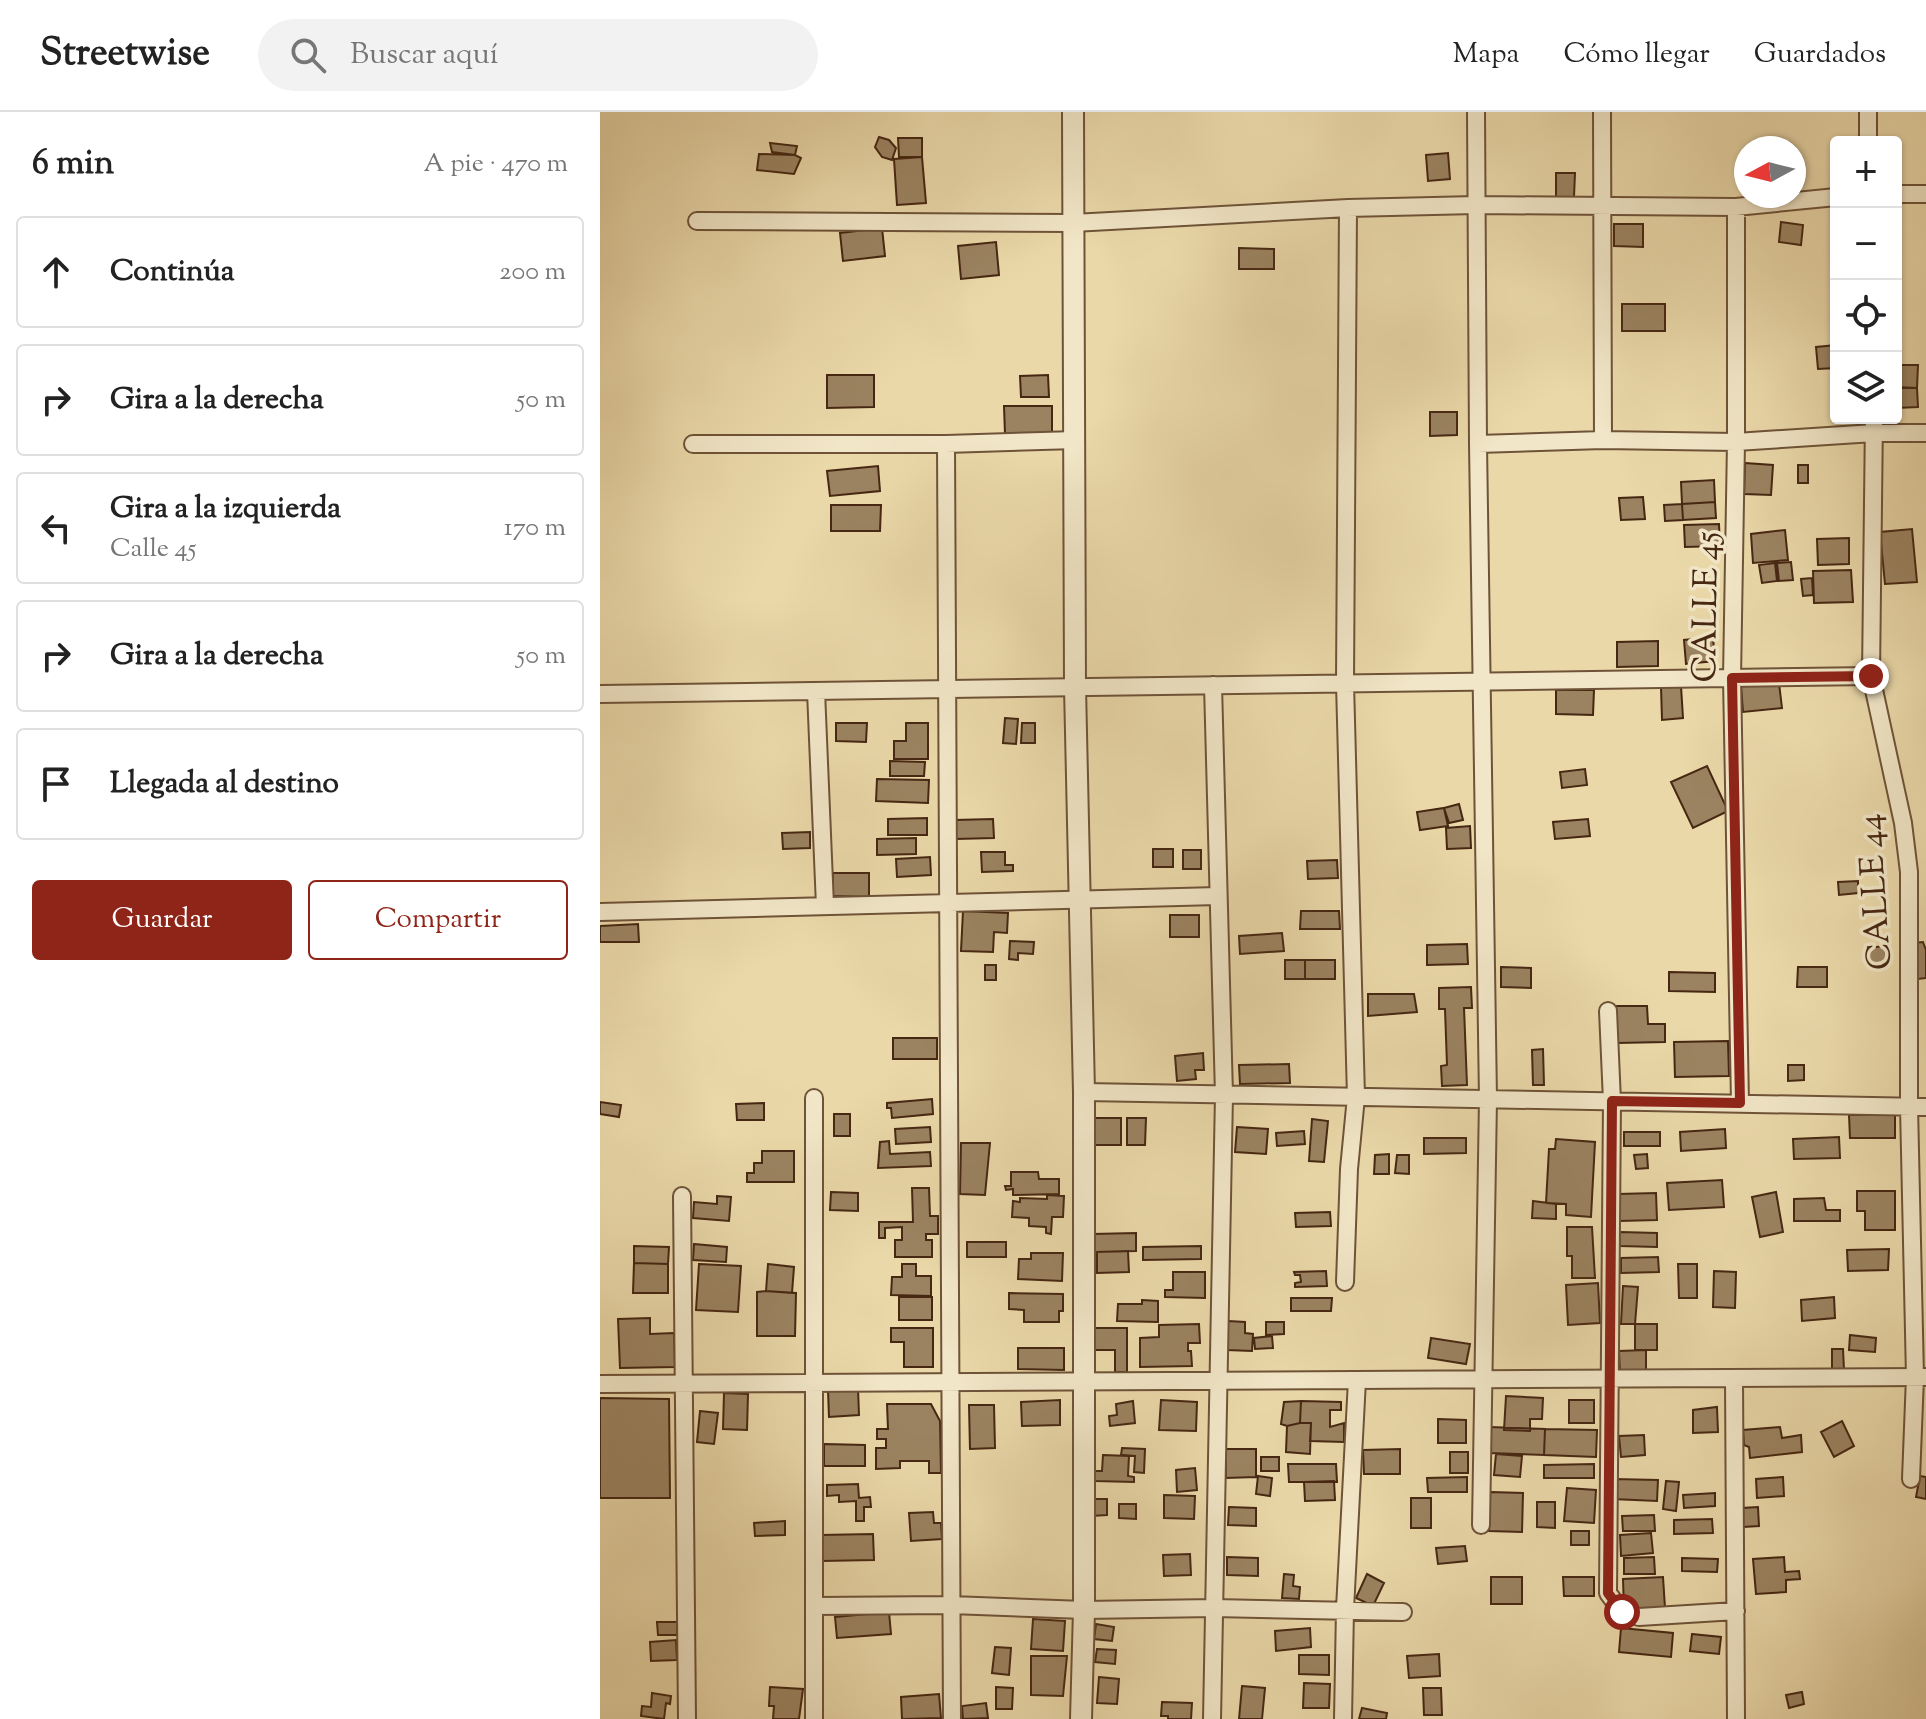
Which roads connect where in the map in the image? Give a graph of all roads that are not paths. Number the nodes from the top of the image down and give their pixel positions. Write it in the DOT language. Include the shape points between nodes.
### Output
graph roads {
  1 [pos="1073,112"];
  2 [pos="1476,112"];
  3 [pos="1602,112"];
  4 [pos="1868,112"];
  5 [pos="1868,136"];
  6 [pos="1902,194"];
  7 [pos="1926,194"];
  8 [pos="1830,198"];
  9 [pos="1806,200"];
  10 [pos="1476,205"];
  11 [pos="1734,207"];
  12 [pos="1348,208"];
  13 [pos="1604,208"];
  14 [pos="1736,208"];
  15 [pos="697,221"];
  16 [pos="1073,223"];
  17 [pos="1874,426"];
  18 [pos="1926,433"];
  19 [pos="1076,440"];
  20 [pos="1603,440"];
  21 [pos="1736,442"];
  22 [pos="693,444"];
  23 [pos="946,444"];
  24 [pos="1478,444"];
  25 [pos="1871,676"];
  26 [pos="1732,678"];
  27 [pos="1481,681"];
  28 [pos="1345,683"];
  29 [pos="1213,685"];
  30 [pos="1075,687"];
  31 [pos="947,689"];
  32 [pos="816,691"];
  33 [pos="600,694"];
  34 [pos="1218,896"];
  35 [pos="1078,900"];
  36 [pos="948,903"];
  37 [pos="825,906"];
  38 [pos="600,912"];
  39 [pos="1608,1011"];
  40 [pos="1084,1092"];
  41 [pos="1224,1095"];
  42 [pos="1356,1097"];
  43 [pos="814,1098"];
  44 [pos="1488,1099"];
  45 [pos="1612,1101"];
  46 [pos="1740,1103"];
  47 [pos="1918,1106"];
  48 [pos="682,1196"];
  49 [pos="1345,1282"];
  50 [pos="1920,1377"];
  51 [pos="1734,1378"];
  52 [pos="1482,1379"];
  53 [pos="1608,1379"];
  54 [pos="1220,1380"];
  55 [pos="1357,1380"];
  56 [pos="1083,1381"];
  57 [pos="814,1382"];
  58 [pos="950,1382"];
  59 [pos="684,1383"];
  60 [pos="600,1384"];
  61 [pos="1911,1479"];
  62 [pos="1481,1525"];
  63 [pos="951,1605"];
  64 [pos="814,1606"];
  65 [pos="1214,1608"];
  66 [pos="1345,1609"];
  67 [pos="1084,1610"];
  68 [pos="1736,1611"];
  69 [pos="1403,1612"];
  70 [pos="687,1719"];
  71 [pos="814,1719"];
  72 [pos="952,1719"];
  73 [pos="1081,1719"];
  74 [pos="1212,1719"];
  75 [pos="1343,1719"];
  76 [pos="1736,1719"];
  1 -- 16 [label="street"];
  2 -- 10 [label="street"];
  3 -- 13 [label="street"];
  4 -- 5 [label="street"];
  6 -- 7 [label="street"];
  8 -- 9 [label="street"];
  10 -- 12 [label="street"];
  10 -- 13 [label="street"];
  10 -- 24 [label="street"];
  11 -- 13 [label="street"];
  12 -- 16 [label="street"];
  12 -- 28 [label="street"];
  13 -- 20 [label="street"];
  14 -- 21 [label="street, CALLE 45"];
  15 -- 16 [label="street"];
  16 -- 19 [label="street"];
  17 -- 18 [label="street"];
  17 -- 21 [label="street"];
  17 -- 25 [label="street, CALLE 44"];
  19 -- 23 [label="street"];
  19 -- 30 [label="street"];
  20 -- 21 [label="street"];
  20 -- 24 [label="street"];
  21 -- 26 [label="street, CALLE 45"];
  22 -- 23 [label="street"];
  23 -- 31 [label="street"];
  24 -- 27 [label="street"];
  25 -- 26 [label="street"];
  25 -- 47 [label="street, CALLE 44" via="1909,872"];
  26 -- 27 [label="street"];
  26 -- 46 [label="street, CALLE 45"];
  27 -- 28 [label="street"];
  27 -- 44 [label="street"];
  28 -- 29 [label="street"];
  28 -- 42 [label="street"];
  29 -- 30 [label="street"];
  29 -- 34 [label="street"];
  30 -- 31 [label="street"];
  30 -- 35 [label="street"];
  31 -- 32 [label="street"];
  31 -- 36 [label="street"];
  32 -- 33 [label="street"];
  32 -- 37 [label="street"];
  34 -- 35 [label="street"];
  34 -- 41 [label="street"];
  35 -- 36 [label="street"];
  35 -- 40 [label="street"];
  36 -- 37 [label="street"];
  36 -- 58 [label="street"];
  37 -- 38 [label="street"];
  39 -- 45 [label="street"];
  40 -- 41 [label="street"];
  40 -- 56 [label="street"];
  41 -- 42 [label="street"];
  41 -- 54 [label="street"];
  42 -- 44 [label="street"];
  42 -- 49 [label="street"];
  43 -- 57 [label="street"];
  44 -- 45 [label="street"];
  44 -- 52 [label="street"];
  45 -- 46 [label="street"];
  45 -- 53 [label="street"];
  46 -- 47 [label="street"];
  47 -- 50 [label="street, CALLE 44"];
  48 -- 59 [label="street"];
  50 -- 51 [label="street"];
  50 -- 61 [label="street, CALLE 44"];
  51 -- 53 [label="street"];
  51 -- 68 [label="street"];
  52 -- 53 [label="street"];
  52 -- 55 [label="street"];
  52 -- 62 [label="street"];
  53 -- 68 [label="street" via="1608,1593 1622,1612 1639,1617"];
  54 -- 55 [label="street"];
  54 -- 56 [label="street"];
  54 -- 65 [label="street"];
  55 -- 66 [label="street"];
  56 -- 58 [label="street"];
  56 -- 67 [label="street"];
  57 -- 58 [label="street"];
  57 -- 59 [label="street"];
  57 -- 64 [label="street"];
  58 -- 63 [label="street"];
  59 -- 60 [label="street"];
  59 -- 70 [label="street"];
  63 -- 64 [label="street"];
  63 -- 67 [label="street"];
  63 -- 72 [label="street"];
  64 -- 71 [label="street"];
  65 -- 66 [label="street"];
  65 -- 67 [label="street"];
  65 -- 74 [label="street"];
  66 -- 69 [label="street"];
  66 -- 75 [label="street"];
  67 -- 73 [label="street"];
  68 -- 76 [label="street"];
}
